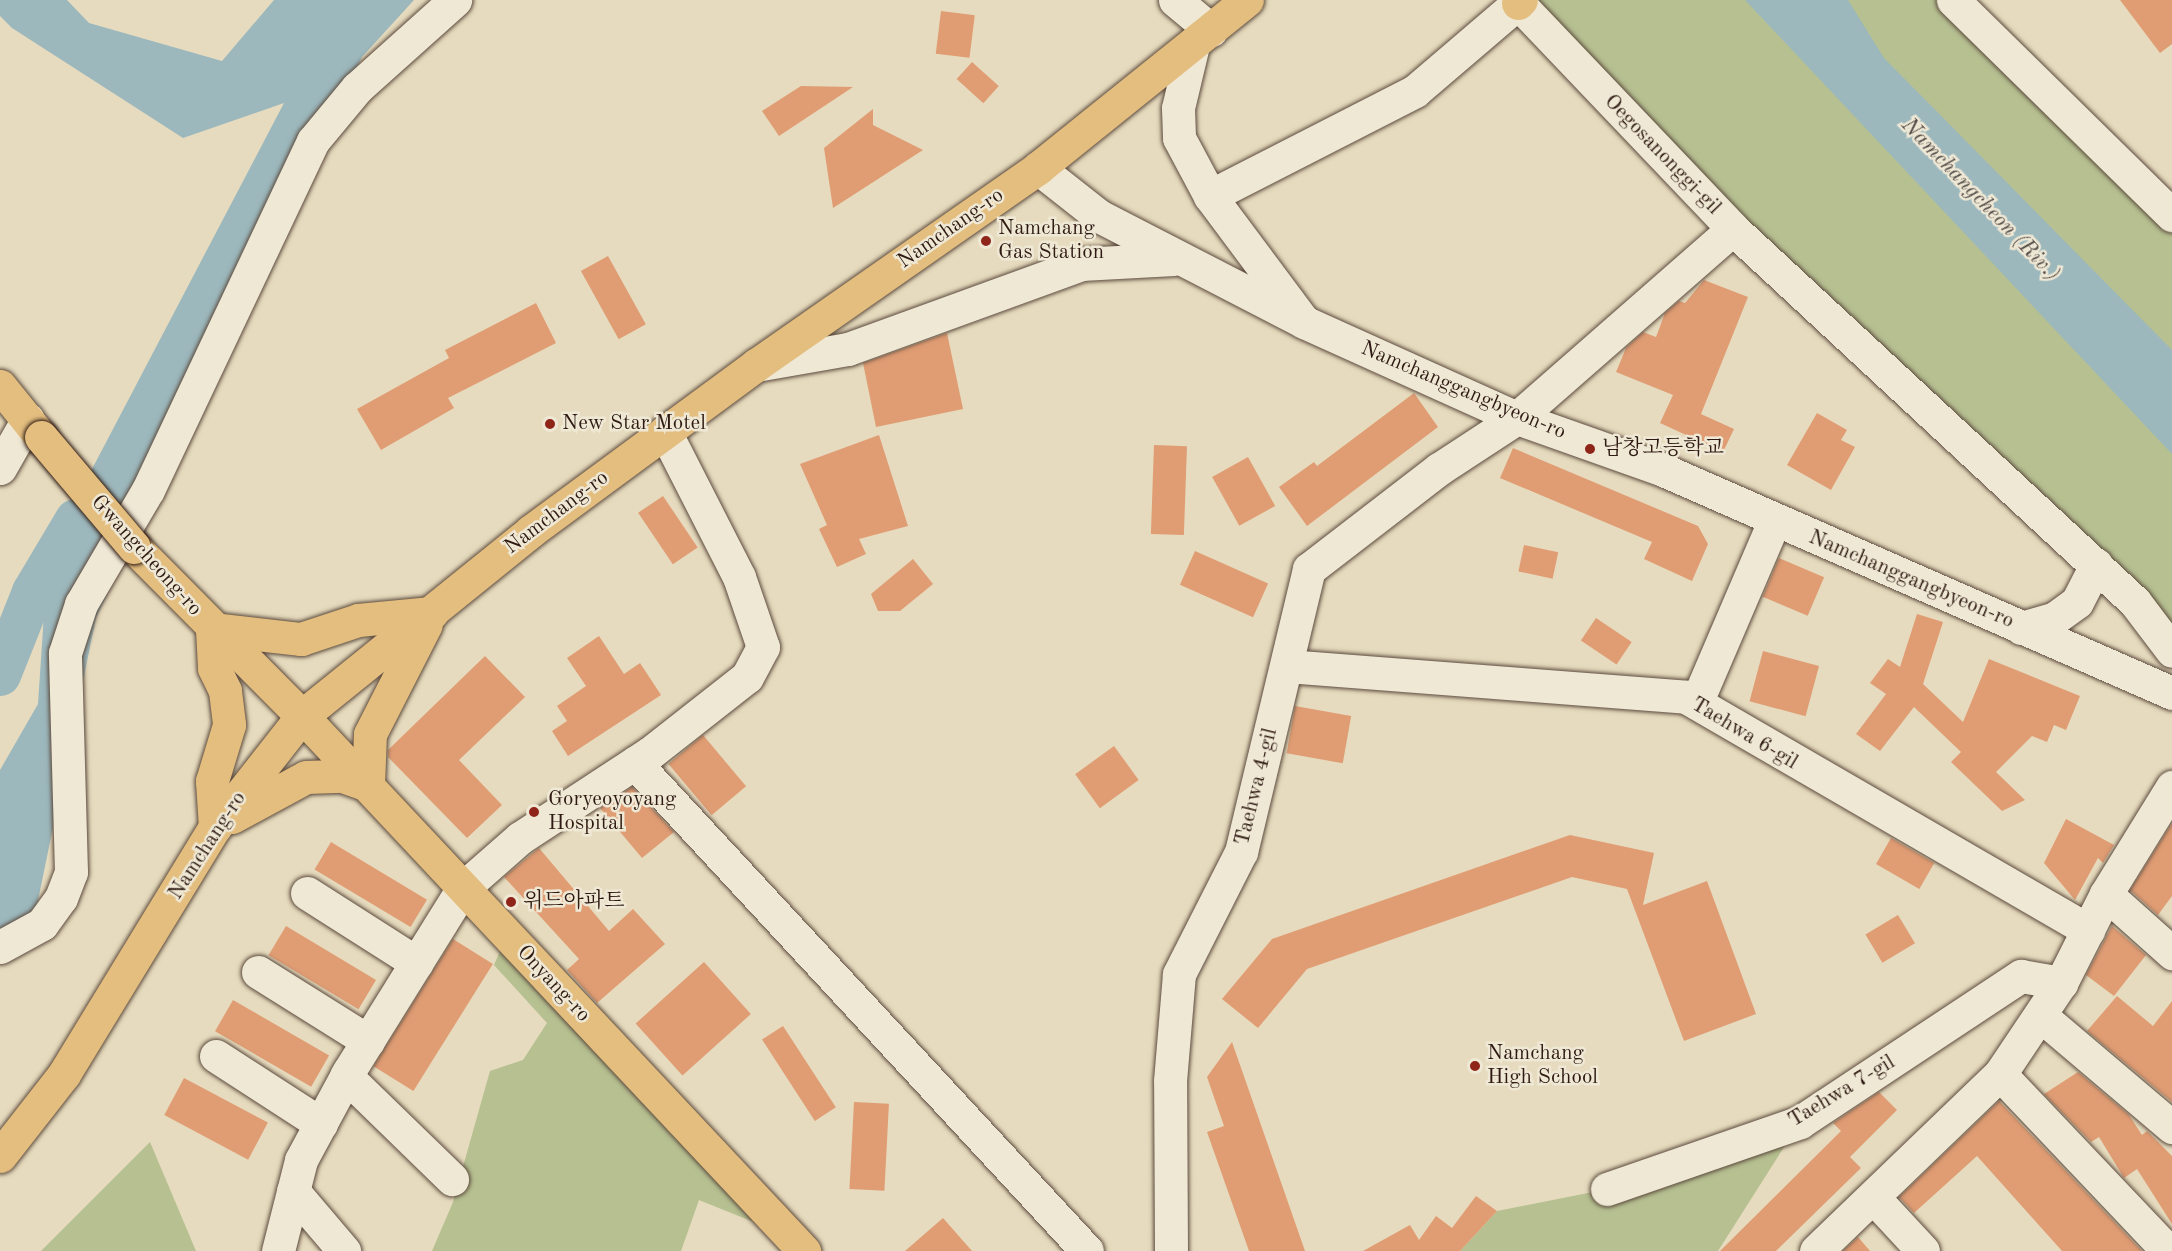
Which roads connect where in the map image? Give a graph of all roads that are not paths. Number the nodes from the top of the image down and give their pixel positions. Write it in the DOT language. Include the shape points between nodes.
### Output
graph roads {
  1 [pos="454,0"];
  2 [pos="1175,0"];
  3 [pos="1247,0"];
  4 [pos="1953,0"];
  5 [pos="1519,2"];
  6 [pos="1202,38"];
  7 [pos="1038,168"];
  8 [pos="1210,196"];
  9 [pos="2172,215"];
  10 [pos="1733,229"];
  11 [pos="1174,258"];
  12 [pos="1304,322"];
  13 [pos="756,365"];
  14 [pos="0,386"];
  15 [pos="1517,418"];
  16 [pos="34,428"];
  17 [pos="665,432"];
  18 [pos="0,468"];
  19 [pos="1774,521"];
  20 [pos="2096,565"];
  21 [pos="432,613"];
  22 [pos="2021,628"];
  23 [pos="212,629"];
  24 [pos="2172,651"];
  25 [pos="1287,666"];
  26 [pos="2172,693"];
  27 [pos="1697,701"];
  28 [pos="302,716"];
  29 [pos="635,763"];
  30 [pos="368,785"];
  31 [pos="2172,787"];
  32 [pos="215,827"];
  33 [pos="463,888"];
  34 [pos="307,893"];
  35 [pos="2106,894"];
  36 [pos="2088,930"];
  37 [pos="0,947"];
  38 [pos="2172,953"];
  39 [pos="417,963"];
  40 [pos="258,972"];
  41 [pos="2061,983"];
  42 [pos="2041,1016"];
  43 [pos="368,1041"];
  44 [pos="216,1056"];
  45 [pos="2000,1074"];
  46 [pos="346,1076"];
  47 [pos="321,1124"];
  48 [pos="2172,1127"];
  49 [pos="0,1156"];
  50 [pos="452,1179"];
  51 [pos="1608,1189"];
  52 [pos="293,1191"];
  53 [pos="1874,1198"];
  54 [pos="278,1251"];
  55 [pos="345,1251"];
  56 [pos="804,1251"];
  57 [pos="1087,1251"];
  58 [pos="1171,1251"];
  59 [pos="1816,1251"];
  60 [pos="1923,1251"];
  61 [pos="2168,1251"];
  1 -- 37 [label="street" via="357,88 313,141 147,490 81,604 65,653 71,872 61,898 42,924"];
  2 -- 6 [label="street"];
  3 -- 6 [label="main road, Namchang-ro"];
  4 -- 9 [label="street"];
  5 -- 8 [label="street, Oegosanonggi-gil" via="1415,91"];
  5 -- 10 [label="street, Oegosanonggi-gil"];
  6 -- 7 [label="main road, Namchang-ro"];
  6 -- 8 [label="street" via="1178,108 1179,138"];
  7 -- 11 [label="street, Namchanggangbyeon-ro" via="1099,216"];
  7 -- 13 [label="main road, Namchang-ro"];
  8 -- 12 [label="street"];
  10 -- 15 [label="street, Oegosanonggi-gil"];
  10 -- 20 [label="street"];
  11 -- 12 [label="street, Namchanggangbyeon-ro"];
  11 -- 13 [label="street" via="1081,264 848,349"];
  12 -- 15 [label="street, Namchanggangbyeon-ro"];
  13 -- 17 [label="main road, Namchang-ro"];
  14 -- 16 [label="main road, Gwangcheong-ro"];
  15 -- 19 [label="street, Namchanggangbyeon-ro" via="1661,469"];
  15 -- 25 [label="street, Taehwa 4-gil" via="1439,469 1309,569"];
  16 -- 18 [label="street"];
  16 -- 23 [label="main road, Gwangcheong-ro, bridge" via="135,547"];
  17 -- 21 [label="main road, Namchang-ro" via="531,531"];
  17 -- 29 [label="street" via="739,577 763,647 747,677"];
  19 -- 22 [label="street, Namchanggangbyeon-ro"];
  19 -- 27 [label="street"];
  20 -- 22 [label="street" via="2077,602 2055,618"];
  20 -- 24 [label="street" via="2135,603"];
  21 -- 23 [label="main road" via="358,620 301,639"];
  21 -- 28 [label="main road, Namchang-ro"];
  21 -- 30 [label="main road" via="370,734"];
  22 -- 26 [label="street, Namchanggangbyeon-ro"];
  23 -- 28 [label="main road, Gwangcheong-ro"];
  23 -- 32 [label="main road" via="214,668 225,690 229,725 212,781"];
  25 -- 27 [label="street, Taehwa 6-gil"];
  25 -- 58 [label="street, Taehwa 4-gil" via="1241,852 1179,974 1170,1081"];
  27 -- 36 [label="street, Taehwa 6-gil" via="1768,750"];
  28 -- 30 [label="main road, Onyang-ro"];
  28 -- 32 [label="main road, Namchang-ro"];
  29 -- 33 [label="street" via="520,838"];
  29 -- 57 [label="street"];
  30 -- 32 [label="main road" via="342,776 306,777"];
  30 -- 33 [label="main road, Onyang-ro"];
  31 -- 35 [label="street"];
  32 -- 49 [label="main road, Namchang-ro" via="64,1074"];
  33 -- 39 [label="street"];
  33 -- 56 [label="main road, Onyang-ro"];
  34 -- 39 [label="street"];
  35 -- 36 [label="street"];
  35 -- 38 [label="street"];
  36 -- 41 [label="street"];
  39 -- 43 [label="street"];
  40 -- 43 [label="street"];
  41 -- 42 [label="street"];
  41 -- 51 [label="street, Taehwa 7-gil" via="2021,976 1800,1122"];
  42 -- 45 [label="street"];
  42 -- 48 [label="street"];
  43 -- 46 [label="street"];
  44 -- 47 [label="street"];
  45 -- 53 [label="street"];
  45 -- 61 [label="street"];
  46 -- 47 [label="street"];
  46 -- 50 [label="street"];
  47 -- 52 [label="street"];
  52 -- 54 [label="street"];
  52 -- 55 [label="street"];
  53 -- 59 [label="street"];
  53 -- 60 [label="street"];
}
